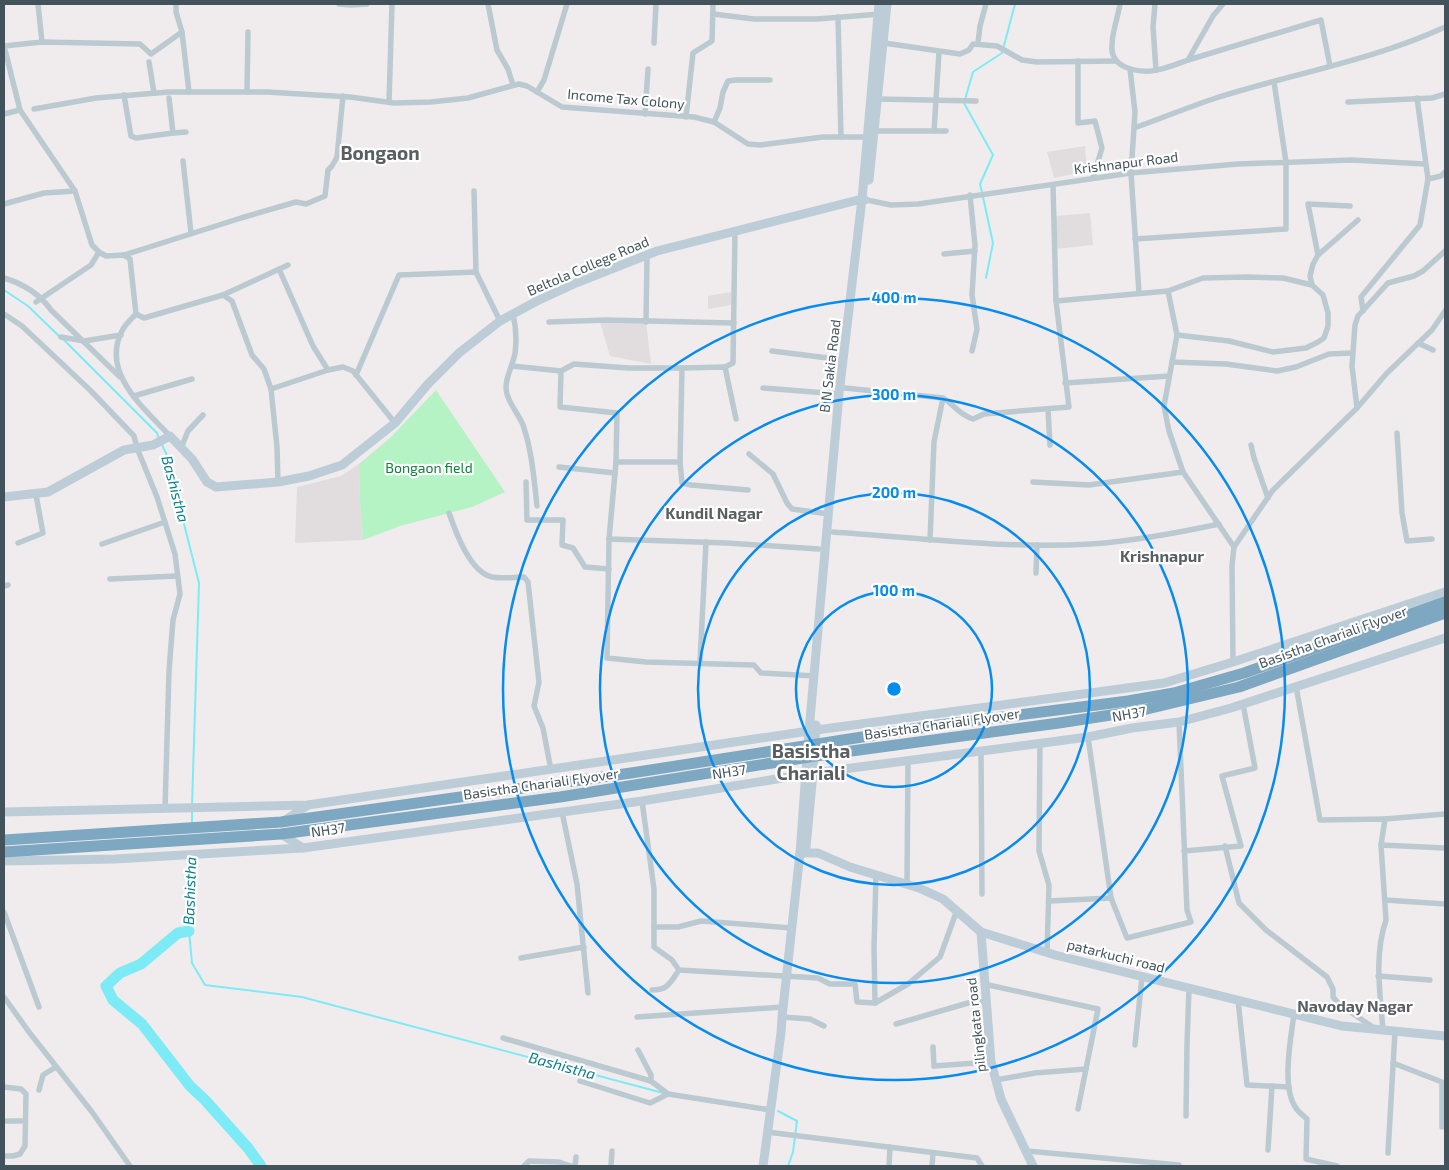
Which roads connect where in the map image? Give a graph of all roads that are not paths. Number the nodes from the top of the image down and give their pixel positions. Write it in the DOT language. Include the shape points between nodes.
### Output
graph roads {
  1 [pos="38,4"];
  2 [pos="176,4"];
  3 [pos="339,4"];
  4 [pos="367,4"];
  5 [pos="392,4"];
  6 [pos="488,4"];
  7 [pos="567,4"];
  8 [pos="656,4"];
  9 [pos="713,4"];
  10 [pos="879,4"];
  11 [pos="886,4"];
  12 [pos="986,4"];
  13 [pos="1120,4"];
  14 [pos="1155,4"];
  15 [pos="1223,4"];
  16 [pos="712,14"];
  17 [pos="882,14"];
  18 [pos="838,17"];
  19 [pos="1445,26"];
  20 [pos="182,32"];
  21 [pos="248,32"];
  22 [pos="42,42"];
  23 [pos="654,43"];
  24 [pos="884,43"];
  25 [pos="978,43"];
  26 [pos="939,52"];
  27 [pos="1188,60"];
  28 [pos="6,61"];
  29 [pos="1078,61"];
  30 [pos="1116,61"];
  31 [pos="149,62"];
  32 [pos="1330,66"];
  33 [pos="648,69"];
  34 [pos="1130,69"];
  35 [pos="1156,70"];
  36 [pos="770,80"];
  37 [pos="1274,82"];
  38 [pos="513,85"];
  39 [pos="189,92"];
  40 [pos="247,92"];
  41 [pos="537,92"];
  42 [pos="154,93"];
  43 [pos="1445,94"];
  44 [pos="124,96"];
  45 [pos="344,96"];
  46 [pos="169,98"];
  47 [pos="1417,98"];
  48 [pos="878,99"];
  49 [pos="936,100"];
  50 [pos="976,101"];
  51 [pos="389,102"];
  52 [pos="1348,102"];
  53 [pos="20,110"];
  54 [pos="34,110"];
  55 [pos="4,114"];
  56 [pos="645,114"];
  57 [pos="686,117"];
  58 [pos="714,122"];
  59 [pos="1134,128"];
  60 [pos="934,131"];
  61 [pos="946,131"];
  62 [pos="186,132"];
  63 [pos="173,133"];
  64 [pos="872,135"];
  65 [pos="841,137"];
  66 [pos="183,161"];
  67 [pos="1286,162"];
  68 [pos="1425,164"];
  69 [pos="1445,172"];
  70 [pos="1131,173"];
  71 [pos="1092,178"];
  72 [pos="1428,179"];
  73 [pos="1053,185"];
  74 [pos="75,191"];
  75 [pos="474,191"];
  76 [pos="970,195"];
  77 [pos="865,200"];
  78 [pos="4,204"];
  79 [pos="1350,206"];
  80 [pos="1358,220"];
  81 [pos="735,231"];
  82 [pos="191,233"];
  83 [pos="1135,239"];
  84 [pos="975,251"];
  85 [pos="1445,251"];
  86 [pos="99,252"];
  87 [pos="944,254"];
  88 [pos="124,255"];
  89 [pos="647,255"];
  90 [pos="1318,255"];
  91 [pos="288,265"];
  92 [pos="279,269"];
  93 [pos="476,272"];
  94 [pos="4,278"];
  95 [pos="1312,285"];
  96 [pos="1168,291"];
  97 [pos="1139,293"];
  98 [pos="223,295"];
  99 [pos="42,298"];
  100 [pos="1056,301"];
  101 [pos="36,302"];
  102 [pos="1445,310"];
  103 [pos="1363,311"];
  104 [pos="4,314"];
  105 [pos="136,314"];
  106 [pos="513,314"];
  107 [pos="500,321"];
  108 [pos="549,322"];
  109 [pos="646,322"];
  110 [pos="734,323"];
  111 [pos="120,335"];
  112 [pos="1177,335"];
  113 [pos="61,337"];
  114 [pos="84,342"];
  115 [pos="1418,343"];
  116 [pos="1433,350"];
  117 [pos="772,351"];
  118 [pos="972,351"];
  119 [pos="1352,352"];
  120 [pos="844,360"];
  121 [pos="1172,362"];
  122 [pos="512,366"];
  123 [pos="725,367"];
  124 [pos="682,368"];
  125 [pos="328,370"];
  126 [pos="561,371"];
  127 [pos="356,375"];
  128 [pos="120,376"];
  129 [pos="1169,376"];
  130 [pos="192,379"];
  131 [pos="1065,383"];
  132 [pos="763,388"];
  133 [pos="271,389"];
  134 [pos="842,391"];
  135 [pos="134,396"];
  136 [pos="943,398"];
  137 [pos="1357,408"];
  138 [pos="1048,409"];
  139 [pos="203,415"];
  140 [pos="736,419"];
  141 [pos="395,423"];
  142 [pos="1397,433"];
  143 [pos="168,438"];
  144 [pos="1050,444"];
  145 [pos="1251,446"];
  146 [pos="137,448"];
  147 [pos="181,448"];
  148 [pos="749,454"];
  149 [pos="616,462"];
  150 [pos="680,462"];
  151 [pos="559,467"];
  152 [pos="1183,472"];
  153 [pos="615,473"];
  154 [pos="278,482"];
  155 [pos="526,482"];
  156 [pos="1033,482"];
  157 [pos="748,490"];
  158 [pos="36,495"];
  159 [pos="4,497"];
  160 [pos="1268,498"];
  161 [pos="537,506"];
  162 [pos="449,513"];
  163 [pos="829,514"];
  164 [pos="165,522"];
  165 [pos="1219,524"];
  166 [pos="833,532"];
  167 [pos="609,539"];
  168 [pos="930,540"];
  169 [pos="1432,540"];
  170 [pos="18,542"];
  171 [pos="706,542"];
  172 [pos="102,544"];
  173 [pos="1036,545"];
  174 [pos="1234,547"];
  175 [pos="819,550"];
  176 [pos="609,569"];
  177 [pos="1036,573"];
  178 [pos="177,576"];
  179 [pos="110,579"];
  180 [pos="1445,592"];
  181 [pos="1445,602"];
  182 [pos="1445,612"];
  183 [pos="1445,638"];
  184 [pos="1233,662"];
  185 [pos="700,663"];
  186 [pos="815,676"];
  187 [pos="1296,686"];
  188 [pos="1243,704"];
  189 [pos="1179,722"];
  190 [pos="812,731"];
  191 [pos="1088,737"];
  192 [pos="1040,743"];
  193 [pos="981,751"];
  194 [pos="908,761"];
  195 [pos="551,770"];
  196 [pos="809,774"];
  197 [pos="642,801"];
  198 [pos="308,805"];
  199 [pos="170,808"];
  200 [pos="4,812"];
  201 [pos="562,812"];
  202 [pos="1445,814"];
  203 [pos="1385,819"];
  204 [pos="343,820"];
  205 [pos="281,828"];
  206 [pos="172,834"];
  207 [pos="4,840"];
  208 [pos="1225,846"];
  209 [pos="1381,846"];
  210 [pos="304,848"];
  211 [pos="1445,848"];
  212 [pos="4,852"];
  213 [pos="1184,852"];
  214 [pos="802,853"];
  215 [pos="4,860"];
  216 [pos="876,875"];
  217 [pos="906,884"];
  218 [pos="982,894"];
  219 [pos="1111,898"];
  220 [pos="1385,900"];
  221 [pos="1049,901"];
  222 [pos="1445,904"];
  223 [pos="957,910"];
  224 [pos="4,912"];
  225 [pos="654,927"];
  226 [pos="792,928"];
  227 [pos="981,932"];
  228 [pos="584,947"];
  229 [pos="1047,953"];
  230 [pos="521,958"];
  231 [pos="679,970"];
  232 [pos="789,976"];
  233 [pos="1378,976"];
  234 [pos="1142,977"];
  235 [pos="1430,980"];
  236 [pos="984,984"];
  237 [pos="1189,988"];
  238 [pos="652,990"];
  239 [pos="588,992"];
  240 [pos="4,997"];
  241 [pos="1238,1000"];
  242 [pos="985,1001"];
  243 [pos="875,1003"];
  244 [pos="39,1008"];
  245 [pos="784,1014"];
  246 [pos="1294,1014"];
  247 [pos="637,1017"];
  248 [pos="896,1024"];
  249 [pos="824,1026"];
  250 [pos="1379,1029"];
  251 [pos="1394,1031"];
  252 [pos="1445,1036"];
  253 [pos="502,1038"];
  254 [pos="1135,1046"];
  255 [pos="933,1047"];
  256 [pos="638,1050"];
  257 [pos="991,1062"];
  258 [pos="1393,1063"];
  259 [pos="56,1067"];
  260 [pos="1086,1069"];
  261 [pos="996,1080"];
  262 [pos="580,1081"];
  263 [pos="651,1081"];
  264 [pos="1272,1086"];
  265 [pos="4,1087"];
  266 [pos="1289,1087"];
  267 [pos="39,1090"];
  268 [pos="668,1094"];
  269 [pos="1078,1109"];
  270 [pos="771,1110"];
  271 [pos="1186,1116"];
  272 [pos="4,1121"];
  273 [pos="21,1122"];
  274 [pos="1442,1127"];
  275 [pos="767,1132"];
  276 [pos="890,1147"];
  277 [pos="1268,1150"];
  278 [pos="612,1151"];
  279 [pos="1027,1151"];
  280 [pos="933,1153"];
  281 [pos="1388,1153"];
  282 [pos="4,1156"];
  283 [pos="576,1157"];
  284 [pos="130,1166"];
  285 [pos="524,1166"];
  286 [pos="571,1166"];
  287 [pos="575,1166"];
  288 [pos="611,1166"];
  289 [pos="763,1166"];
  290 [pos="889,1166"];
  291 [pos="932,1166"];
  292 [pos="982,1166"];
  293 [pos="1033,1166"];
  294 [pos="1179,1166"];
  295 [pos="1337,1166"];
  1 -- 22 [label="street"];
  2 -- 20 [label="street"];
  3 -- 4 [label="street"];
  5 -- 51 [label="street"];
  6 -- 38 [label="street" via="497,50"];
  7 -- 41 [label="street" via="544,80"];
  8 -- 23 [label="street"];
  9 -- 16 [label="street"];
  10 -- 17 [label="street, B N Sakia Road"];
  11 -- 17 [label="street, B N Sakia Road"];
  12 -- 25 [label="street"];
  13 -- 30 [label="street" via="1111,46"];
  14 -- 35 [label="street"];
  15 -- 27 [label="street"];
  16 -- 18 [label="street" via="754,19"];
  16 -- 57 [label="street" via="712,41 693,53"];
  17 -- 18 [label="street"];
  17 -- 24 [label="street, B N Sakia Road"];
  17 -- 64 [label="street, B N Sakia Road"];
  18 -- 65 [label="street"];
  19 -- 32 [label="street" via="1421,38"];
  20 -- 22 [label="street" via="151,54 140,44"];
  20 -- 39 [label="street"];
  21 -- 40 [label="street"];
  22 -- 28 [label="street" via="4,46"];
  24 -- 26 [label="street"];
  24 -- 48 [label="street, B N Sakia Road"];
  25 -- 26 [label="street" via="960,54"];
  25 -- 29 [label="street" via="1003,48 1022,60"];
  26 -- 49 [label="street"];
  27 -- 32 [label="street" via="1321,20"];
  27 -- 35 [label="street"];
  28 -- 53 [label="street"];
  29 -- 30 [label="street"];
  29 -- 71 [label="street" via="1078,123 1095,121 1102,148"];
  30 -- 34 [label="street"];
  31 -- 42 [label="street"];
  32 -- 37 [label="street"];
  33 -- 56 [label="street"];
  34 -- 35 [label="street"];
  34 -- 59 [label="street"];
  36 -- 58 [label="street" via="728,82"];
  37 -- 59 [label="street" via="1213,99"];
  37 -- 67 [label="street"];
  38 -- 41 [label="street, Income Tax Colony" via="528,86"];
  38 -- 51 [label="street" via="468,98"];
  39 -- 40 [label="street"];
  39 -- 42 [label="street"];
  40 -- 45 [label="street"];
  41 -- 56 [label="street, Income Tax Colony" via="562,107"];
  42 -- 44 [label="street"];
  43 -- 47 [label="street"];
  44 -- 54 [label="street"];
  44 -- 63 [label="street" via="130,136"];
  45 -- 51 [label="street"];
  45 -- 82 [label="street" via="337,157 328,170 325,196 306,204 296,202"];
  46 -- 63 [label="street"];
  47 -- 52 [label="street"];
  47 -- 68 [label="street"];
  48 -- 49 [label="street"];
  48 -- 64 [label="street, B N Sakia Road"];
  49 -- 50 [label="street"];
  49 -- 60 [label="street"];
  53 -- 55 [label="street"];
  53 -- 74 [label="street"];
  56 -- 57 [label="street, Income Tax Colony"];
  57 -- 58 [label="street, Income Tax Colony"];
  58 -- 65 [label="street, Income Tax Colony" via="748,144"];
  59 -- 70 [label="street"];
  60 -- 61 [label="street, Income Tax Colony"];
  60 -- 64 [label="street, Income Tax Colony"];
  62 -- 63 [label="street"];
  64 -- 65 [label="street, Income Tax Colony"];
  64 -- 77 [label="street, B N Sakia Road"];
  66 -- 82 [label="street"];
  67 -- 68 [label="street, Krishnapur Road" via="1352,160"];
  67 -- 70 [label="street, Krishnapur Road"];
  67 -- 83 [label="street" via="1286,228"];
  68 -- 72 [label="street"];
  69 -- 72 [label="street"];
  70 -- 71 [label="street, Krishnapur Road"];
  70 -- 83 [label="street"];
  71 -- 73 [label="street, Krishnapur Road"];
  72 -- 103 [label="street" via="1420,225 1361,297"];
  73 -- 76 [label="street, Krishnapur Road"];
  73 -- 100 [label="street"];
  74 -- 78 [label="street" via="44,193"];
  74 -- 86 [label="street" via="92,245"];
  75 -- 93 [label="street"];
  76 -- 77 [label="street, Krishnapur Road" via="918,204 891,205"];
  76 -- 84 [label="street"];
  77 -- 81 [label="street, Beltola College Road"];
  77 -- 120 [label="street, B N Sakia Road"];
  77 -- 134 [label="street, B N Sakia Road"];
  79 -- 90 [label="street" via="1308,204"];
  80 -- 90 [label="street"];
  81 -- 89 [label="street, Beltola College Road"];
  81 -- 110 [label="street"];
  82 -- 88 [label="street"];
  83 -- 97 [label="street"];
  84 -- 87 [label="street"];
  84 -- 118 [label="street" via="972,295 977,329"];
  85 -- 103 [label="street" via="1423,271 1388,283"];
  86 -- 88 [label="street" via="106,256"];
  86 -- 99 [label="street" via="91,265"];
  88 -- 105 [label="street" via="130,259"];
  89 -- 106 [label="street, Beltola College Road" via="576,283"];
  89 -- 109 [label="street"];
  90 -- 95 [label="street" via="1310,276"];
  91 -- 92 [label="street"];
  92 -- 98 [label="street"];
  92 -- 125 [label="street"];
  93 -- 107 [label="street"];
  93 -- 127 [label="street" via="399,275"];
  94 -- 99 [label="street" via="20,282"];
  95 -- 96 [label="street" via="1283,278 1203,278"];
  95 -- 112 [label="street" via="1323,295 1328,326 1324,338 1306,348 1273,352 1229,341"];
  96 -- 97 [label="street"];
  96 -- 112 [label="street"];
  97 -- 100 [label="street"];
  98 -- 105 [label="street" via="144,318"];
  98 -- 133 [label="street" via="232,301 252,355 264,369"];
  99 -- 101 [label="street"];
  99 -- 114 [label="street"];
  100 -- 131 [label="street"];
  102 -- 115 [label="street" via="1432,330"];
  103 -- 119 [label="street" via="1355,325"];
  104 -- 146 [label="street" via="22,326 91,391 134,436"];
  105 -- 111 [label="street"];
  106 -- 107 [label="street, Beltola College Road"];
  106 -- 122 [label="street" via="516,331"];
  107 -- 141 [label="street, Beltola College Road" via="459,353"];
  108 -- 109 [label="street"];
  109 -- 110 [label="street"];
  110 -- 123 [label="street" via="733,363"];
  111 -- 114 [label="street"];
  111 -- 128 [label="street" via="117,349"];
  112 -- 121 [label="street"];
  113 -- 114 [label="street"];
  114 -- 128 [label="street"];
  115 -- 116 [label="street"];
  115 -- 137 [label="street"];
  117 -- 120 [label="street"];
  119 -- 121 [label="street" via="1329,354 1277,370"];
  119 -- 137 [label="street"];
  120 -- 134 [label="street, B N Sakia Road"];
  121 -- 129 [label="street"];
  122 -- 126 [label="street"];
  122 -- 161 [label="street" via="506,383 507,394 529,448"];
  123 -- 124 [label="street"];
  123 -- 140 [label="street"];
  124 -- 126 [label="street" via="574,364"];
  124 -- 150 [label="street"];
  125 -- 127 [label="street" via="343,367"];
  125 -- 133 [label="street"];
  126 -- 149 [label="street" via="560,406 617,413"];
  127 -- 141 [label="street"];
  128 -- 135 [label="street"];
  129 -- 131 [label="street"];
  129 -- 152 [label="street" via="1164,406"];
  130 -- 135 [label="street"];
  131 -- 138 [label="street" via="1069,407"];
  132 -- 134 [label="street"];
  133 -- 154 [label="street"];
  134 -- 136 [label="street"];
  134 -- 163 [label="street, B N Sakia Road"];
  134 -- 166 [label="street, B N Sakia Road"];
  135 -- 143 [label="street"];
  136 -- 138 [label="street" via="962,415 973,419 984,414"];
  136 -- 168 [label="street" via="934,442"];
  137 -- 160 [label="street"];
  138 -- 144 [label="street"];
  139 -- 147 [label="street" via="188,431"];
  141 -- 154 [label="street, Beltola College Road" via="342,465"];
  142 -- 169 [label="street" via="1407,541"];
  143 -- 146 [label="street"];
  143 -- 147 [label="street, Beltola College Road"];
  145 -- 160 [label="street"];
  146 -- 158 [label="street" via="124,450 48,492"];
  146 -- 164 [label="street"];
  147 -- 154 [label="street, Beltola College Road" via="207,482 216,487"];
  148 -- 163 [label="street" via="773,474 792,509"];
  149 -- 150 [label="street"];
  149 -- 153 [label="street"];
  150 -- 157 [label="street" via="682,483"];
  151 -- 153 [label="street"];
  152 -- 156 [label="street" via="1089,485"];
  152 -- 165 [label="street"];
  153 -- 167 [label="street"];
  155 -- 176 [label="street" via="527,520 563,520 562,545 573,548 584,567"];
  158 -- 159 [label="street"];
  158 -- 170 [label="street" via="43,533"];
  160 -- 174 [label="street"];
  162 -- 195 [label="street" via="473,564 491,577 524,577 528,582 539,682 534,706 543,728"];
  163 -- 186 [label="street, B N Sakia Road"];
  164 -- 172 [label="street"];
  164 -- 178 [label="street" via="175,554"];
  165 -- 173 [label="street" via="1153,538"];
  165 -- 174 [label="street"];
  166 -- 168 [label="street"];
  166 -- 190 [label="street, B N Sakia Road"];
  167 -- 171 [label="street"];
  167 -- 176 [label="street"];
  168 -- 173 [label="street"];
  171 -- 175 [label="street"];
  171 -- 185 [label="street"];
  173 -- 177 [label="street"];
  174 -- 184 [label="street"];
  176 -- 185 [label="street" via="607,658"];
  178 -- 179 [label="street"];
  178 -- 199 [label="street" via="180,594 173,620 169,671"];
  180 -- 184 [label="street"];
  181 -- 204 [label="highway, Basistha Chariali Flyover" via="1244,673 1160,696 939,725"];
  182 -- 204 [label="highway, Basistha Chariali Flyover" via="1239,687 1143,710 850,751 560,797"];
  183 -- 187 [label="street, NH37"];
  184 -- 190 [label="street" via="1164,684"];
  185 -- 186 [label="street" via="754,665 761,673"];
  186 -- 190 [label="street, B N Sakia Road"];
  187 -- 188 [label="street, NH37"];
  187 -- 203 [label="street" via="1320,820"];
  188 -- 189 [label="street, NH37"];
  188 -- 208 [label="street" via="1255,768 1222,776 1241,846"];
  189 -- 191 [label="street, NH37"];
  189 -- 213 [label="street"];
  190 -- 195 [label="street"];
  190 -- 196 [label="street"];
  191 -- 192 [label="street, NH37"];
  191 -- 219 [label="street"];
  192 -- 193 [label="street, NH37"];
  192 -- 221 [label="street" via="1039,851 1047,875"];
  193 -- 194 [label="street, NH37"];
  193 -- 218 [label="street"];
  194 -- 196 [label="street, NH37"];
  194 -- 217 [label="street"];
  195 -- 198 [label="street"];
  196 -- 197 [label="street, NH37"];
  196 -- 214 [label="street"];
  197 -- 201 [label="street, NH37"];
  197 -- 225 [label="street" via="654,889"];
  198 -- 199 [label="street"];
  198 -- 205 [label="street"];
  199 -- 200 [label="street"];
  201 -- 210 [label="street, NH37"];
  201 -- 228 [label="street"];
  202 -- 203 [label="street"];
  203 -- 209 [label="street"];
  204 -- 205 [label="highway, Basistha Chariali Flyover"];
  205 -- 206 [label="highway" via="218,826"];
  205 -- 206 [label="highway" via="218,839"];
  205 -- 210 [label="street"];
  206 -- 207 [label="highway"];
  206 -- 212 [label="highway"];
  208 -- 213 [label="street"];
  208 -- 250 [label="street" via="1239,903 1266,930 1327,977 1339,1004"];
  209 -- 211 [label="street"];
  209 -- 220 [label="street"];
  210 -- 215 [label="street, NH37" via="174,856"];
  213 -- 219 [label="street" via="1187,910 1191,922 1127,938"];
  214 -- 216 [label="street, patarkuchi road" via="818,853"];
  214 -- 226 [label="street"];
  214 -- 232 [label="street"];
  216 -- 217 [label="street, patarkuchi road"];
  216 -- 243 [label="street"];
  217 -- 223 [label="street, patarkuchi road" via="943,899"];
  219 -- 221 [label="street"];
  220 -- 222 [label="street"];
  220 -- 233 [label="street" via="1386,920"];
  221 -- 229 [label="street"];
  223 -- 227 [label="street, patarkuchi road"];
  223 -- 243 [label="street" via="940,957 908,984"];
  224 -- 244 [label="street"];
  225 -- 226 [label="street" via="678,927 701,921"];
  225 -- 231 [label="street" via="654,947 672,960"];
  226 -- 232 [label="street"];
  227 -- 229 [label="street, patarkuchi road"];
  227 -- 236 [label="street, pilingkata road"];
  228 -- 230 [label="street"];
  228 -- 239 [label="street"];
  229 -- 234 [label="street, patarkuchi road"];
  231 -- 232 [label="street"];
  231 -- 238 [label="street" via="662,990"];
  232 -- 243 [label="street" via="818,978 830,984 854,984 857,1002"];
  232 -- 245 [label="street"];
  233 -- 235 [label="street"];
  233 -- 250 [label="street"];
  234 -- 237 [label="street, patarkuchi road"];
  234 -- 254 [label="street"];
  236 -- 242 [label="street, pilingkata road"];
  236 -- 260 [label="street" via="1098,1010"];
  237 -- 241 [label="street, patarkuchi road"];
  237 -- 271 [label="street"];
  240 -- 259 [label="street"];
  241 -- 246 [label="street, patarkuchi road"];
  241 -- 264 [label="street" via="1247,1085"];
  242 -- 248 [label="street"];
  242 -- 257 [label="street, pilingkata road"];
  245 -- 247 [label="street"];
  245 -- 249 [label="street" via="810,1019"];
  245 -- 270 [label="street"];
  246 -- 250 [label="street, patarkuchi road" via="1342,1026"];
  246 -- 266 [label="street" via="1288,1060"];
  250 -- 251 [label="street, patarkuchi road"];
  251 -- 252 [label="street, patarkuchi road"];
  251 -- 258 [label="street"];
  253 -- 263 [label="street"];
  255 -- 257 [label="street" via="934,1066"];
  256 -- 263 [label="street"];
  257 -- 261 [label="street, pilingkata road"];
  258 -- 274 [label="street" via="1442,1082"];
  258 -- 281 [label="street"];
  259 -- 267 [label="street" via="43,1074"];
  259 -- 284 [label="street"];
  260 -- 261 [label="street"];
  260 -- 269 [label="street"];
  261 -- 279 [label="street, pilingkata road" via="1001,1099"];
  262 -- 268 [label="street" via="650,1103"];
  263 -- 268 [label="street"];
  264 -- 266 [label="street"];
  264 -- 277 [label="street"];
  265 -- 282 [label="street" via="21,1089 26,1094 25,1146 20,1154"];
  266 -- 295 [label="street" via="1295,1107 1307,1119 1306,1159"];
  268 -- 270 [label="street"];
  270 -- 275 [label="street"];
  272 -- 273 [label="street"];
  275 -- 276 [label="street"];
  275 -- 289 [label="street"];
  276 -- 280 [label="street"];
  276 -- 290 [label="street"];
  278 -- 288 [label="street"];
  279 -- 293 [label="street, pilingkata road"];
  279 -- 294 [label="street"];
  280 -- 291 [label="street"];
  280 -- 292 [label="street" via="976,1158"];
  283 -- 287 [label="street"];
  285 -- 286 [label="street" via="529,1161 559,1162"];
}
